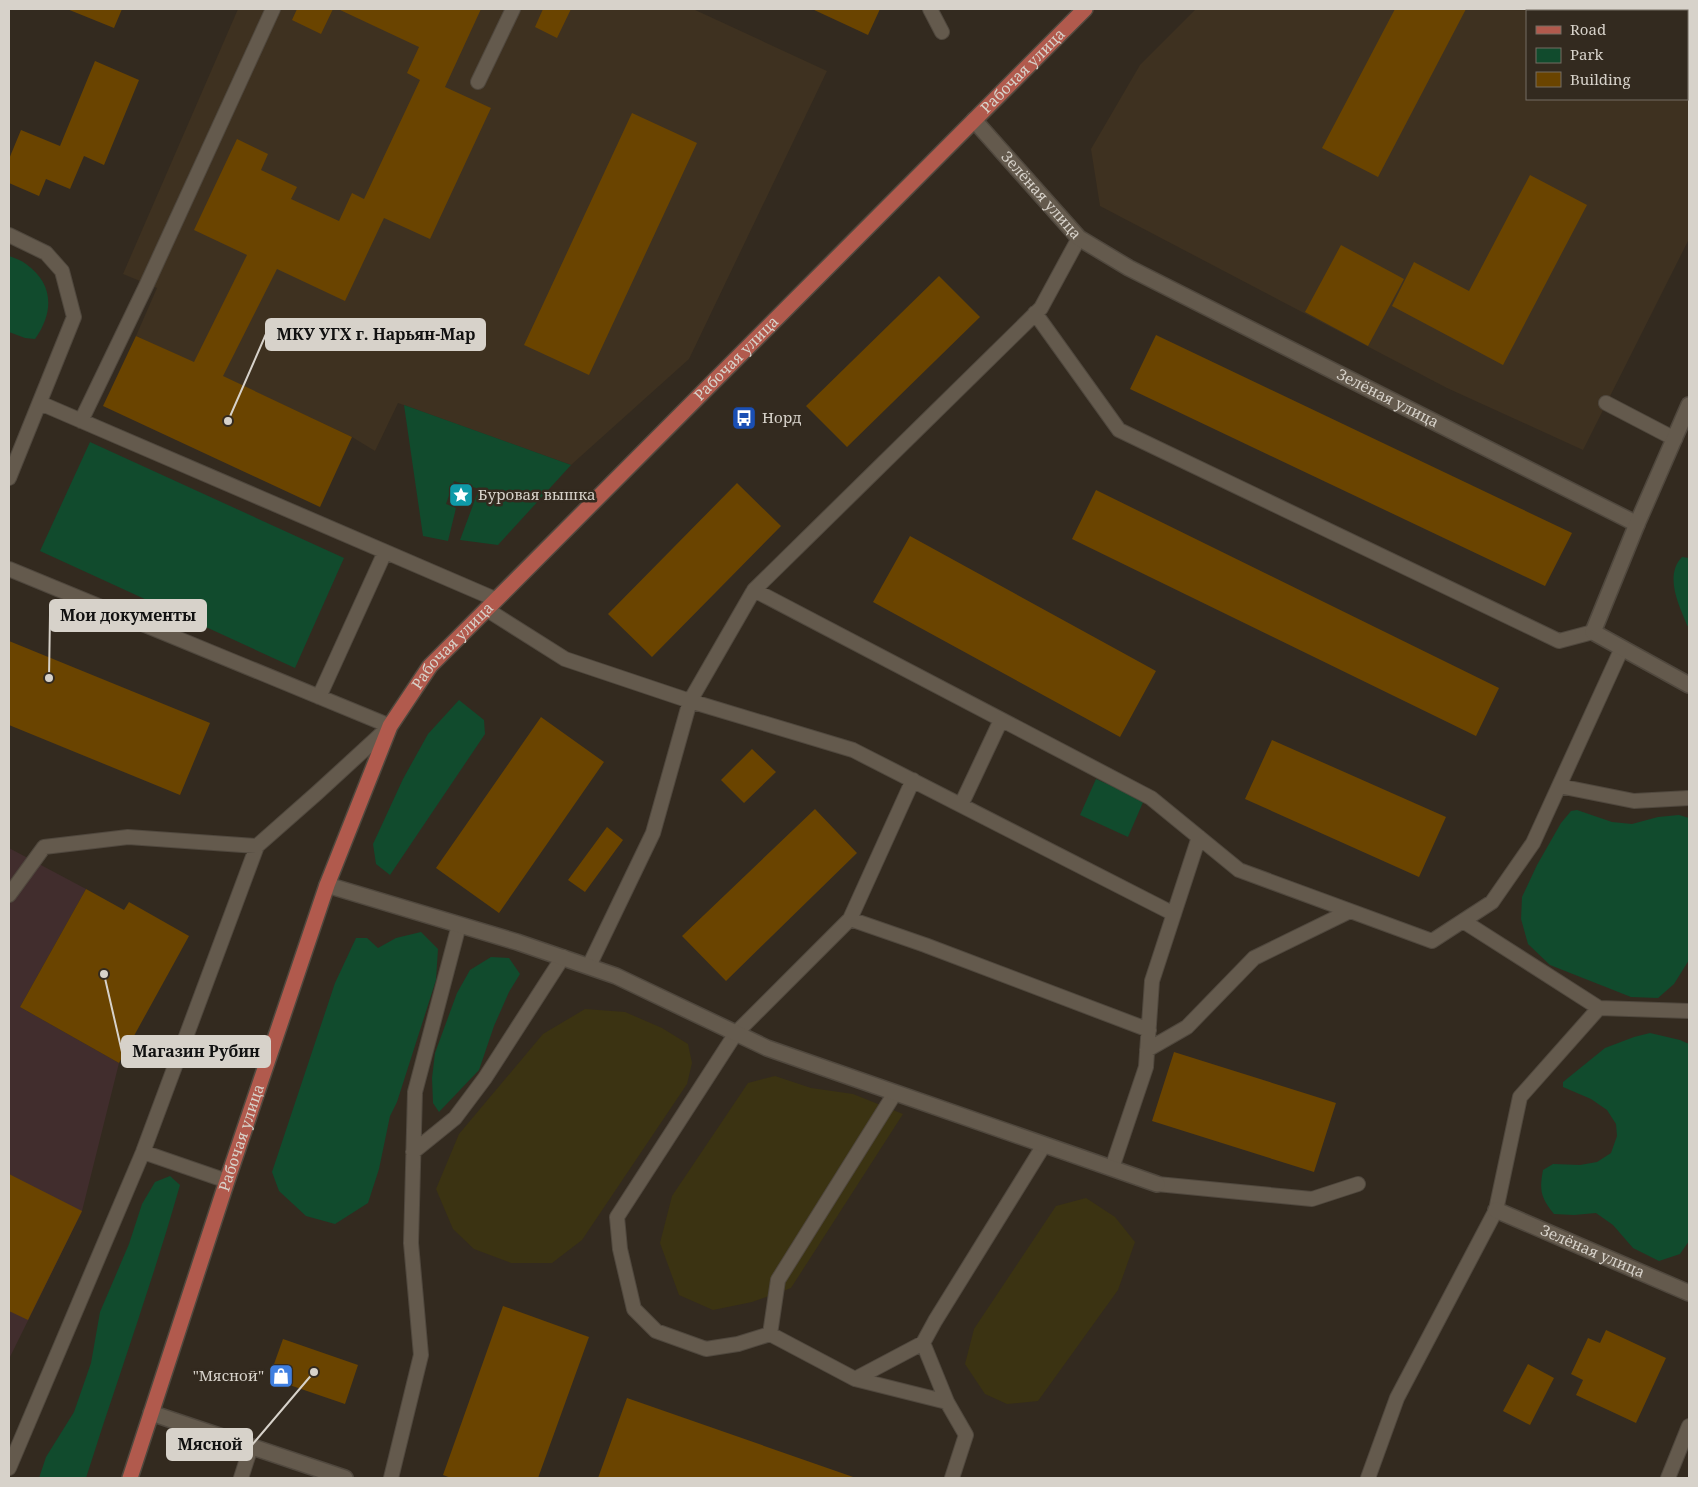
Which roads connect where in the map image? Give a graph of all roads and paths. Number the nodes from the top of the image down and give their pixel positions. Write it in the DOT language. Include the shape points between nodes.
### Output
graph roads {
  1 [pos="273,9"];
  2 [pos="513,9"];
  3 [pos="930,9"];
  4 [pos="1085,9"];
  5 [pos="942,32"];
  6 [pos="478,82"];
  7 [pos="974,120"];
  8 [pos="9,235"];
  9 [pos="1079,238"];
  10 [pos="1035,313"];
  11 [pos="40,403"];
  12 [pos="1606,403"];
  13 [pos="1689,405"];
  14 [pos="81,421"];
  15 [pos="1675,438"];
  16 [pos="9,478"];
  17 [pos="1637,524"];
  18 [pos="385,552"];
  19 [pos="9,569"];
  20 [pos="754,590"];
  21 [pos="490,604"];
  22 [pos="1593,632"];
  23 [pos="1622,648"];
  24 [pos="1689,685"];
  25 [pos="319,697"];
  26 [pos="690,701"];
  27 [pos="1001,720"];
  28 [pos="390,726"];
  29 [pos="914,780"];
  30 [pos="1559,786"];
  31 [pos="1689,798"];
  32 [pos="961,805"];
  33 [pos="1199,837"];
  34 [pos="257,846"];
  35 [pos="327,886"];
  36 [pos="9,894"];
  37 [pos="1350,911"];
  38 [pos="1174,914"];
  39 [pos="850,919"];
  40 [pos="1463,921"];
  41 [pos="459,924"];
  42 [pos="563,957"];
  43 [pos="589,966"];
  44 [pos="1598,1008"];
  45 [pos="1689,1011"];
  46 [pos="1148,1030"];
  47 [pos="736,1033"];
  48 [pos="1147,1050"];
  49 [pos="895,1093"];
  50 [pos="1044,1145"];
  51 [pos="143,1152"];
  52 [pos="414,1152"];
  53 [pos="1112,1168"];
  54 [pos="227,1181"];
  55 [pos="1157,1184"];
  56 [pos="1358,1184"];
  57 [pos="1496,1210"];
  58 [pos="1689,1293"];
  59 [pos="770,1334"];
  60 [pos="924,1343"];
  61 [pos="855,1378"];
  62 [pos="947,1402"];
  63 [pos="151,1414"];
  64 [pos="1689,1426"];
  65 [pos="251,1447"];
  66 [pos="10,1462"];
  67 [pos="130,1478"];
  68 [pos="241,1478"];
  69 [pos="345,1478"];
  70 [pos="391,1478"];
  71 [pos="952,1478"];
  72 [pos="1368,1478"];
  73 [pos="1668,1478"];
  1 -- 14 [label="lane"];
  2 -- 6 [label="lane"];
  3 -- 5 [label="lane"];
  4 -- 7 [label="main road, Рабочая улица"];
  7 -- 9 [label="street, Зелёная улица"];
  7 -- 21 [label="main road, Рабочая улица"];
  8 -- 11 [label="lane" via="46,253 62,271 74,318"];
  9 -- 10 [label="lane" via="1041,308"];
  9 -- 17 [label="street, Зелёная улица" via="1129,268"];
  10 -- 20 [label="lane"];
  10 -- 22 [label="lane" via="1119,430 1558,641"];
  11 -- 14 [label="lane"];
  11 -- 16 [label="lane"];
  12 -- 15 [label="lane"];
  13 -- 15 [label="street"];
  14 -- 18 [label="lane"];
  15 -- 17 [label="street"];
  17 -- 22 [label="street"];
  18 -- 21 [label="lane"];
  18 -- 25 [label="lane"];
  19 -- 25 [label="lane"];
  20 -- 26 [label="lane"];
  20 -- 27 [label="lane"];
  21 -- 26 [label="lane" via="565,659"];
  21 -- 28 [label="main road, Рабочая улица" via="430,666"];
  22 -- 23 [label="street"];
  23 -- 24 [label="street"];
  23 -- 30 [label="lane"];
  25 -- 28 [label="lane"];
  26 -- 29 [label="lane" via="853,750"];
  26 -- 43 [label="lane" via="653,833"];
  27 -- 32 [label="lane"];
  27 -- 33 [label="lane" via="1151,798"];
  28 -- 34 [label="lane"];
  28 -- 35 [label="main road, Рабочая улица"];
  29 -- 32 [label="lane"];
  29 -- 39 [label="lane"];
  30 -- 31 [label="lane" via="1634,801"];
  30 -- 40 [label="lane" via="1533,843 1492,902"];
  32 -- 38 [label="lane"];
  33 -- 37 [label="lane" via="1239,870"];
  33 -- 38 [label="lane"];
  34 -- 36 [label="lane" via="128,838 44,847"];
  34 -- 51 [label="lane"];
  35 -- 41 [label="street"];
  35 -- 54 [label="main road, Рабочая улица"];
  37 -- 40 [label="lane" via="1432,941"];
  37 -- 48 [label="lane" via="1254,958 1187,1027"];
  38 -- 46 [label="lane" via="1152,981"];
  39 -- 46 [label="lane"];
  39 -- 47 [label="lane"];
  40 -- 44 [label="lane"];
  41 -- 42 [label="street"];
  41 -- 52 [label="lane" via="415,1092"];
  42 -- 43 [label="street"];
  42 -- 52 [label="lane" via="485,1078 454,1118"];
  43 -- 47 [label="street"];
  44 -- 45 [label="lane"];
  44 -- 57 [label="lane" via="1520,1097"];
  46 -- 48 [label="lane"];
  47 -- 49 [label="street" via="767,1048"];
  47 -- 59 [label="lane" via="617,1217 620,1249 634,1309 656,1331 706,1349"];
  48 -- 53 [label="lane" via="1146,1067"];
  49 -- 50 [label="street"];
  49 -- 59 [label="lane" via="778,1280"];
  50 -- 53 [label="street"];
  50 -- 60 [label="lane"];
  51 -- 54 [label="lane"];
  51 -- 66 [label="lane"];
  52 -- 70 [label="lane" via="411,1243 421,1355"];
  53 -- 55 [label="street"];
  54 -- 63 [label="main road, Рабочая улица"];
  55 -- 56 [label="lane" via="1312,1199"];
  57 -- 58 [label="street, Зелёная улица"];
  57 -- 72 [label="lane" via="1397,1398"];
  59 -- 61 [label="lane"];
  60 -- 61 [label="lane"];
  60 -- 62 [label="lane"];
  61 -- 62 [label="lane"];
  62 -- 71 [label="lane" via="966,1435"];
  63 -- 65 [label="street"];
  63 -- 67 [label="main road, Рабочая улица"];
  64 -- 73 [label="lane"];
  65 -- 68 [label="lane"];
  65 -- 69 [label="street"];
}
